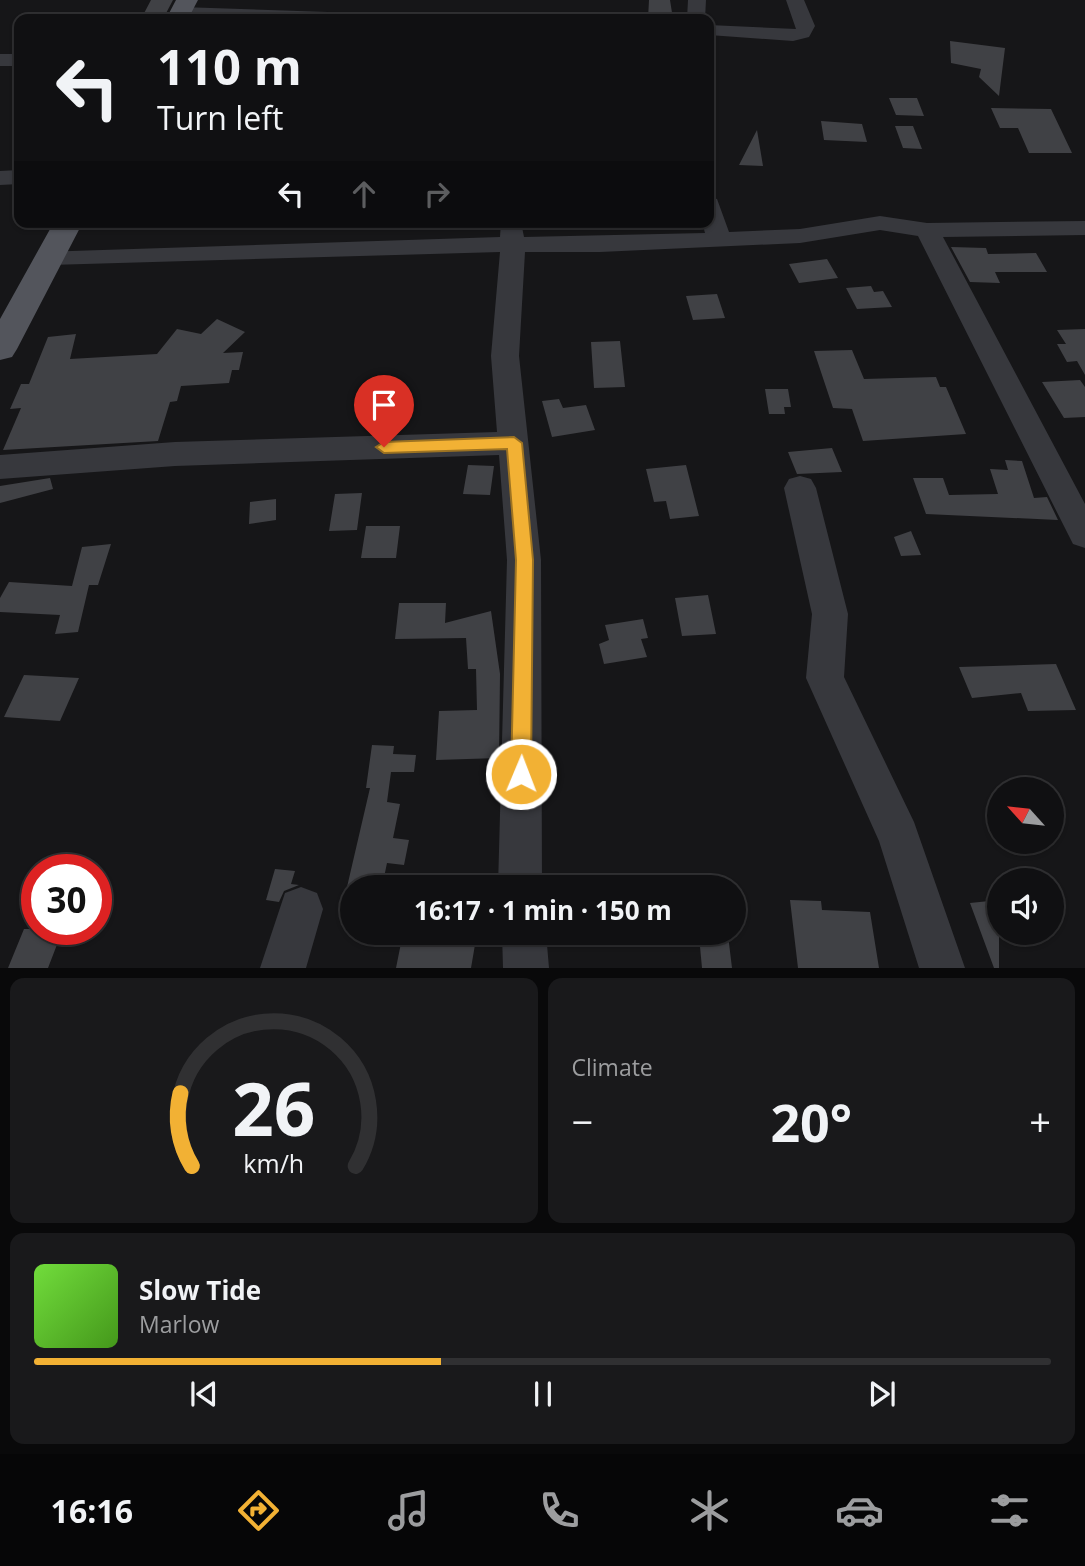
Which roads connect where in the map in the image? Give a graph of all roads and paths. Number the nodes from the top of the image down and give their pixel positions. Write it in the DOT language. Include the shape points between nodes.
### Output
graph roads {
  1 [pos="795,0"];
  2 [pos="182,11"];
  3 [pos="259,14"];
  4 [pos="714,30"];
  5 [pos="714,222"];
  6 [pos="66,228"];
  7 [pos="1085,228"];
  8 [pos="927,230"];
  9 [pos="512,233"];
  10 [pos="719,239"];
  11 [pos="50,257"];
  12 [pos="0,349"];
  13 [pos="514,443"];
  14 [pos="0,467"];
  15 [pos="800,488"];
  16 [pos="1085,535"];
  17 [pos="520,875"];
  18 [pos="302,909"];
  19 [pos="525,945"];
  20 [pos="283,968"];
  21 [pos="526,968"];
  22 [pos="942,968"];
  1 -- 4 [label="street" via="806,26 803,33"];
  2 -- 3 [label="street"];
  5 -- 10 [label="street"];
  6 -- 11 [label="main road"];
  7 -- 8 [label="street"];
  8 -- 10 [label="street" via="880,223 800,236"];
  8 -- 16 [label="street"];
  9 -- 10 [label="street" via="600,245"];
  9 -- 11 [label="street"];
  9 -- 13 [label="street" via="505,356"];
  11 -- 12 [label="main road"];
  13 -- 14 [label="street" via="175,454"];
  13 -- 17 [label="street" via="524,560"];
  15 -- 22 [label="street" via="830,614 825,678 899,837"];
  18 -- 20 [label="street"];
  19 -- 21 [label="street"];
}
